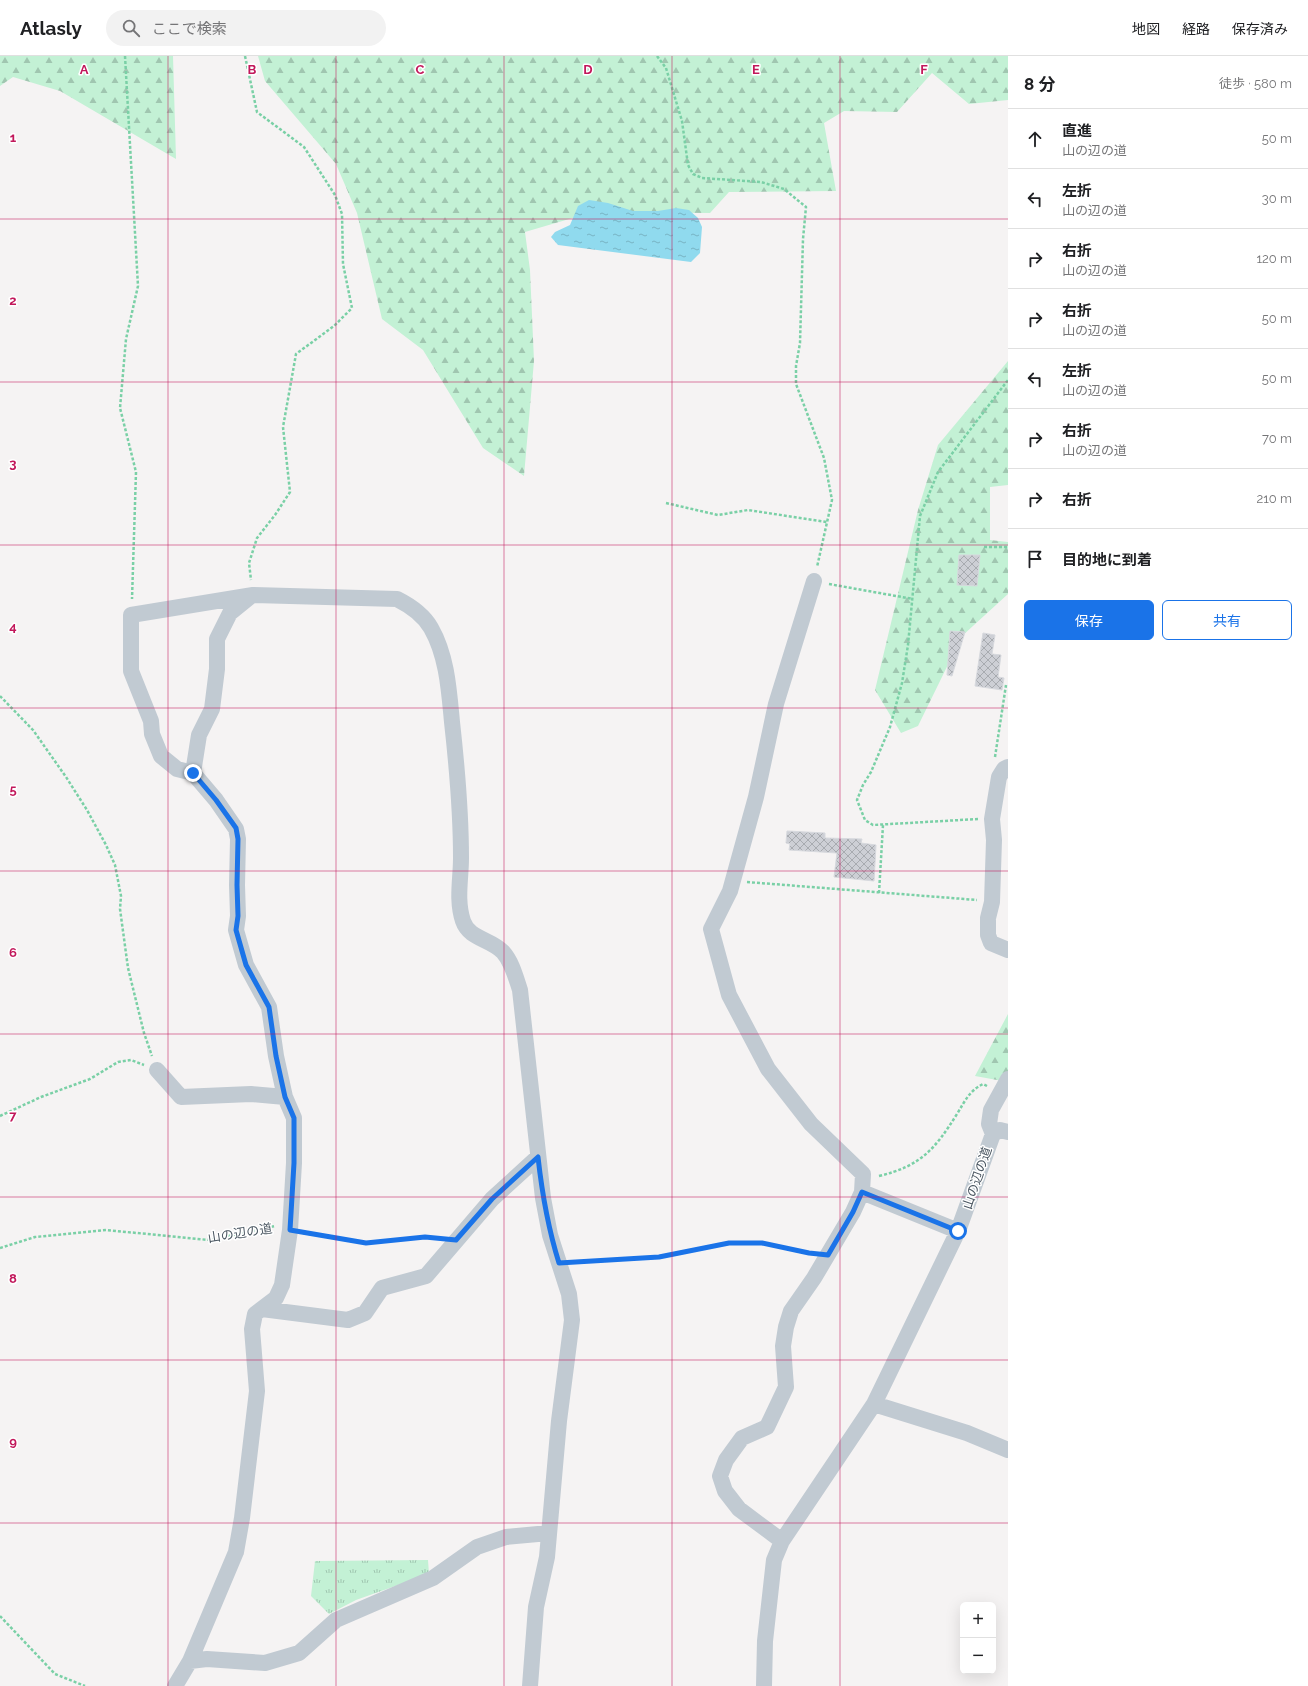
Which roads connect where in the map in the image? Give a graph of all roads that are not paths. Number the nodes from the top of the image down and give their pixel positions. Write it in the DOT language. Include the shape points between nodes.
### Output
graph roads {
  1 [pos="814,581"];
  2 [pos="253,595"];
  3 [pos="1003,772"];
  4 [pos="193,773"];
  5 [pos="1008,950"];
  6 [pos="157,1070"];
  7 [pos="1008,1079"];
  8 [pos="285,1097"];
  9 [pos="1000,1133"];
  10 [pos="538,1157"];
  11 [pos="862,1192"];
  12 [pos="958,1231"];
  13 [pos="262,1309"];
  14 [pos="874,1404"];
  15 [pos="1008,1450"];
  16 [pos="549,1533"];
  17 [pos="782,1541"];
  18 [pos="190,1661"];
  19 [pos="175,1686"];
  20 [pos="530,1686"];
  21 [pos="764,1686"];
  1 -- 11 [label="street" via="776,704 756,797 730,891 711,928 729,995 768,1069 811,1124 863,1174"];
  2 -- 4 [label="street" via="230,613 217,639 217,670 212,709 200,735"];
  2 -- 4 [label="street" via="131,615 131,671 151,721 152,734 161,756 177,769"];
  2 -- 10 [label="street" via="397,599 422,616 431,628 446,668 456,756 461,858 458,901 464,922 471,933 503,952 513,969 520,990"];
  3 -- 5 [label="street" via="992,819 992,902 988,918 988,935 991,943"];
  4 -- 8 [label="street" via="236,828 236,930 246,965 269,1007"];
  6 -- 8 [label="street" via="181,1097 251,1094"];
  7 -- 9 [label="street" via="991,1110 989,1124"];
  8 -- 13 [label="street" via="294,1118 290,1230 282,1285 276,1298"];
  9 -- 12 [label="street, 山の辺の道"];
  10 -- 13 [label="street" via="492,1199 426,1276 382,1288 364,1313 348,1320"];
  10 -- 16 [label="street" via="550,1234 569,1294 572,1320"];
  11 -- 12 [label="street"];
  11 -- 17 [label="street" via="828,1255 790,1311 783,1346 786,1387 767,1427 742,1438 726,1460 720,1476 725,1491 739,1509"];
  12 -- 14 [label="street, 山の辺の道"];
  13 -- 18 [label="street" via="255,1314 252,1329 257,1391 236,1552"];
  14 -- 15 [label="street" via="967,1433"];
  14 -- 17 [label="street, 山の辺の道"];
  16 -- 18 [label="street" via="506,1538 477,1547 433,1578 336,1620 299,1653 265,1664 207,1659"];
  16 -- 20 [label="street" via="547,1557 536,1607"];
  17 -- 21 [label="street, 山の辺の道" via="774,1560 765,1641"];
  18 -- 19 [label="street"];
}
